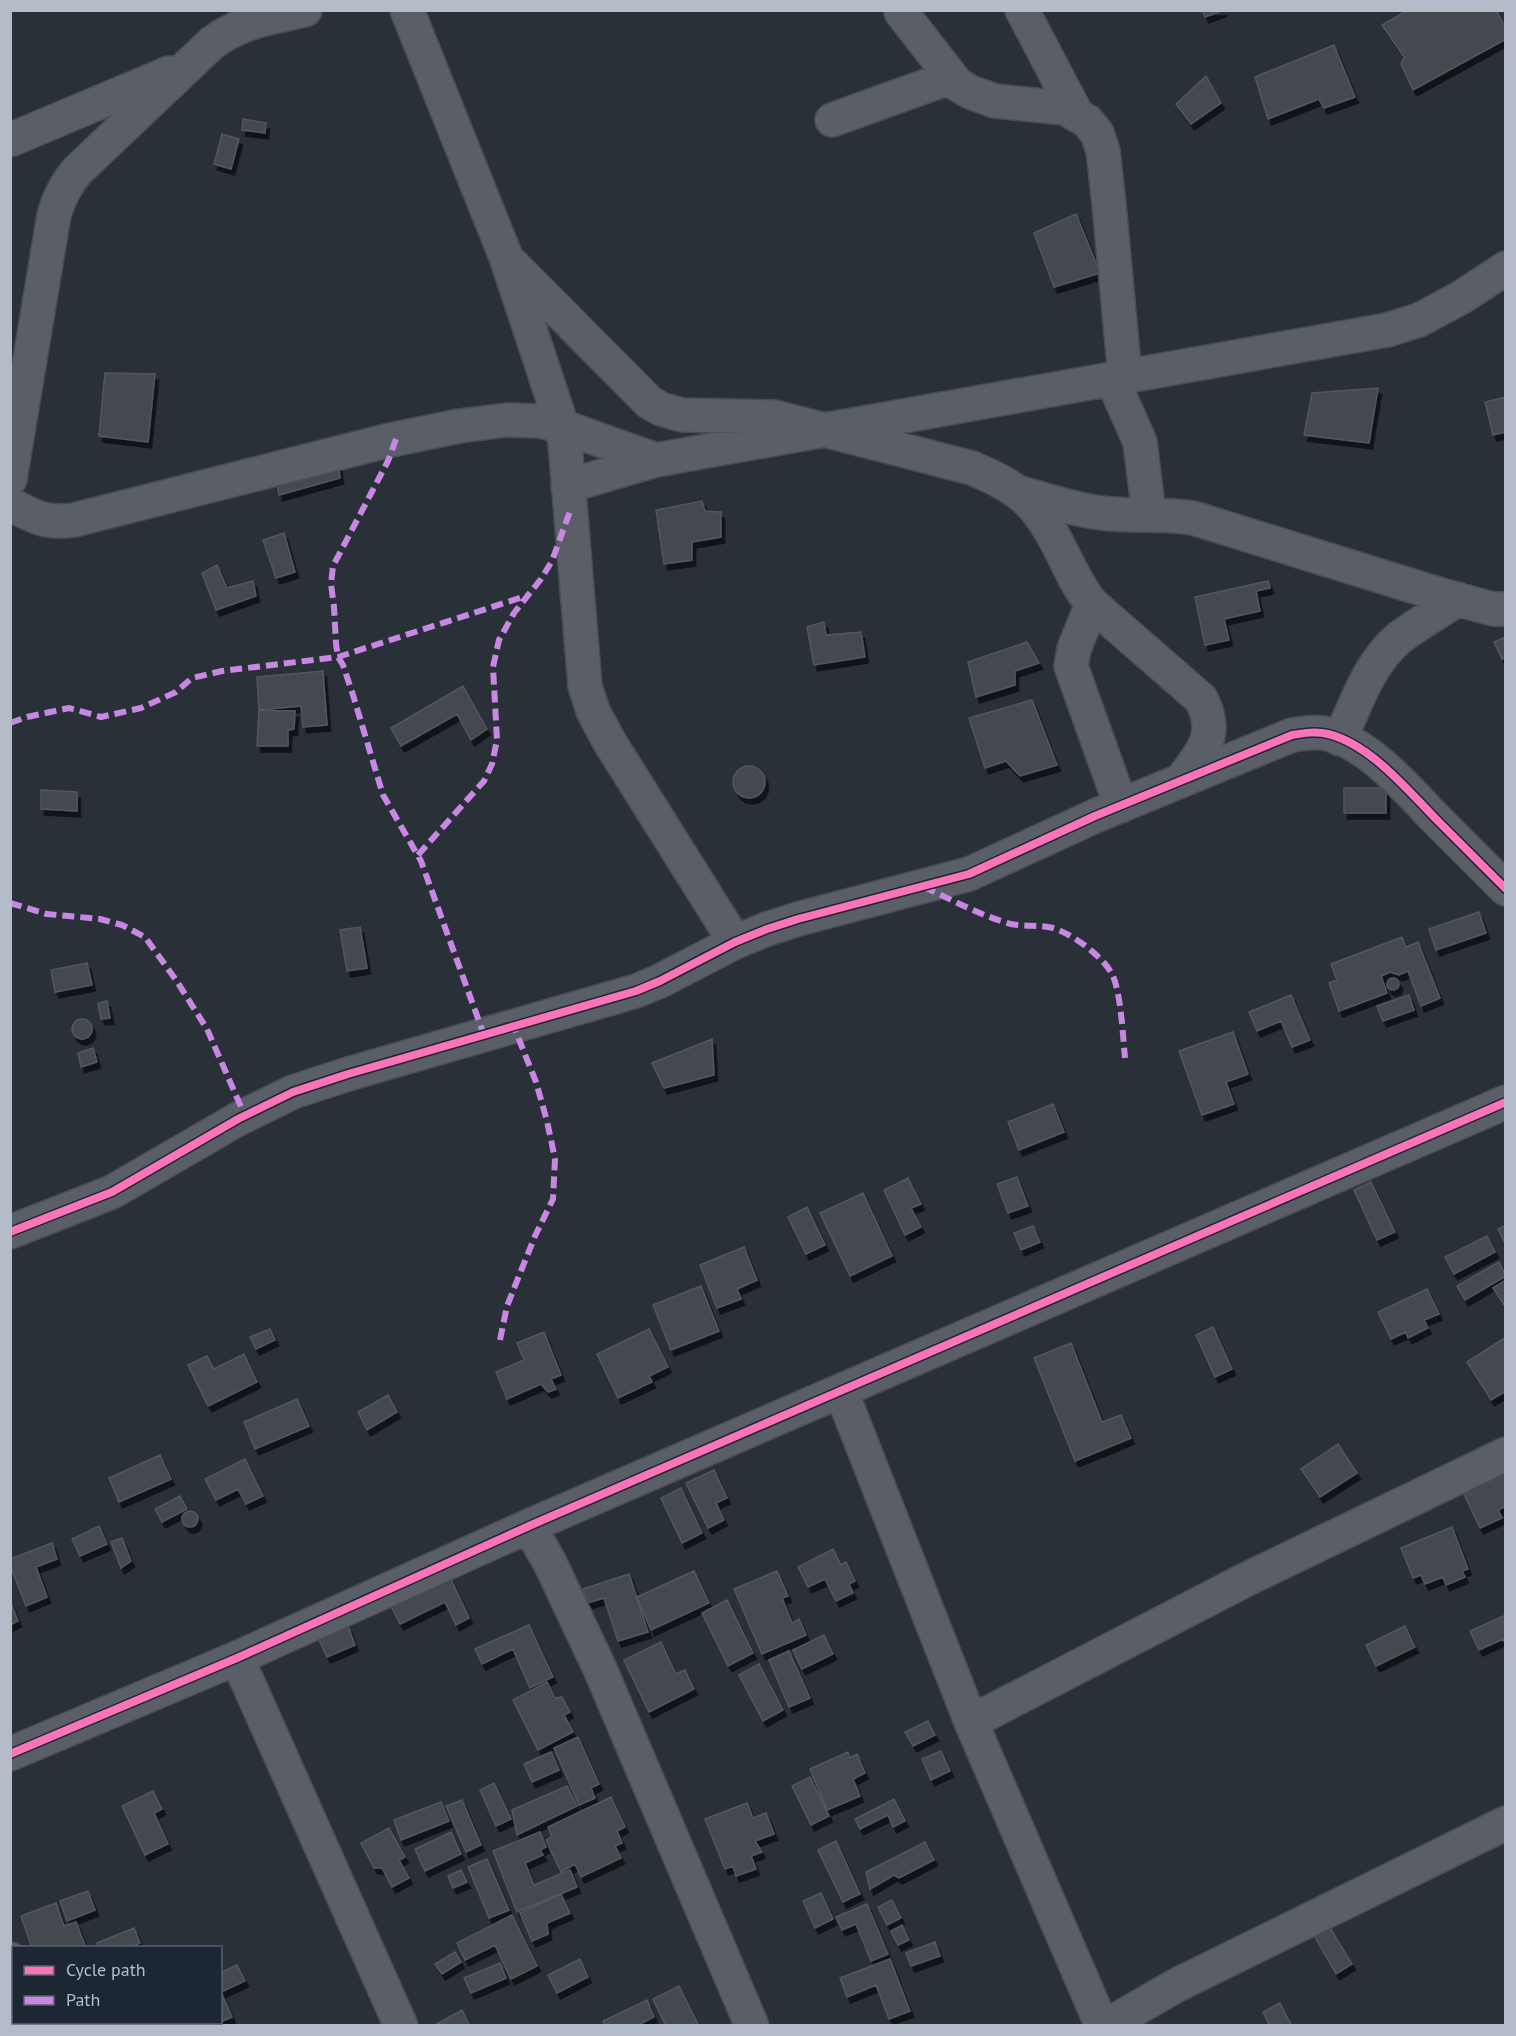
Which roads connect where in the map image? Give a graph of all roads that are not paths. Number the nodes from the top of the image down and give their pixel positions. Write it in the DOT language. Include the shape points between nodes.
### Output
graph roads {
  1 [pos="305,10"];
  2 [pos="407,10"];
  3 [pos="1022,10"];
  4 [pos="901,12"];
  5 [pos="219,21"];
  6 [pos="189,65"];
  7 [pos="951,77"];
  8 [pos="1076,113"];
  9 [pos="832,120"];
  10 [pos="10,140"];
  11 [pos="506,257"];
  12 [pos="1506,268"];
  13 [pos="1119,377"];
  14 [pos="561,426"];
  15 [pos="824,430"];
  16 [pos="656,460"];
  17 [pos="11,482"];
  18 [pos="568,486"];
  19 [pos="1020,493"];
  20 [pos="1149,515"];
  21 [pos="1458,599"];
  22 [pos="1092,604"];
  23 [pos="1506,609"];
  24 [pos="1341,739"];
  25 [pos="1181,781"];
  26 [pos="1121,806"];
  27 [pos="1506,889"];
  28 [pos="735,942"];
  29 [pos="1506,1102"];
  30 [pos="10,1232"];
  31 [pos="841,1390"];
  32 [pos="1506,1454"];
  33 [pos="529,1526"];
  34 [pos="237,1658"];
  35 [pos="971,1722"];
  36 [pos="10,1754"];
  37 [pos="1506,1823"];
  38 [pos="1111,2024"];
  39 [pos="401,2025"];
  40 [pos="752,2025"];
  1 -- 5 [label="street" via="246,24"];
  2 -- 11 [label="street"];
  3 -- 8 [label="street"];
  4 -- 7 [label="street"];
  5 -- 6 [label="street"];
  6 -- 10 [label="street"];
  6 -- 17 [label="street" via="77,171 58,200"];
  7 -- 8 [label="street" via="981,97 1065,108"];
  7 -- 9 [label="street"];
  8 -- 13 [label="street" via="1097,133 1103,151"];
  11 -- 14 [label="street"];
  11 -- 15 [label="street" via="661,410 682,415 774,417"];
  12 -- 13 [label="street" via="1419,320 1388,330"];
  13 -- 15 [label="street"];
  13 -- 20 [label="street" via="1140,442"];
  14 -- 16 [label="street"];
  14 -- 17 [label="street" via="507,420 459,426 58,522 35,518"];
  14 -- 18 [label="street"];
  15 -- 16 [label="street"];
  15 -- 19 [label="street" via="972,468"];
  16 -- 18 [label="street"];
  18 -- 28 [label="street" via="585,686 593,711"];
  19 -- 20 [label="street" via="1090,511"];
  19 -- 22 [label="street" via="1042,516 1078,588"];
  20 -- 21 [label="street" via="1193,518"];
  21 -- 23 [label="street"];
  21 -- 24 [label="street" via="1399,638 1381,657"];
  22 -- 25 [label="street" via="1201,699 1208,712 1207,742"];
  22 -- 26 [label="street" via="1071,666"];
  24 -- 25 [label="street" via="1316,732 1292,735"];
  24 -- 27 [label="street" via="1398,780"];
  25 -- 26 [label="street"];
  26 -- 28 [label="street" via="969,874 798,919"];
  28 -- 30 [label="street" via="636,991 293,1092 112,1192"];
  29 -- 31 [label="street"];
  31 -- 33 [label="street"];
  31 -- 35 [label="street"];
  32 -- 35 [label="street" via="1245,1580"];
  33 -- 34 [label="street"];
  33 -- 40 [label="street" via="600,1670"];
  34 -- 36 [label="street"];
  34 -- 39 [label="street"];
  35 -- 38 [label="street"];
  37 -- 38 [label="street" via="1175,1986"];
}
